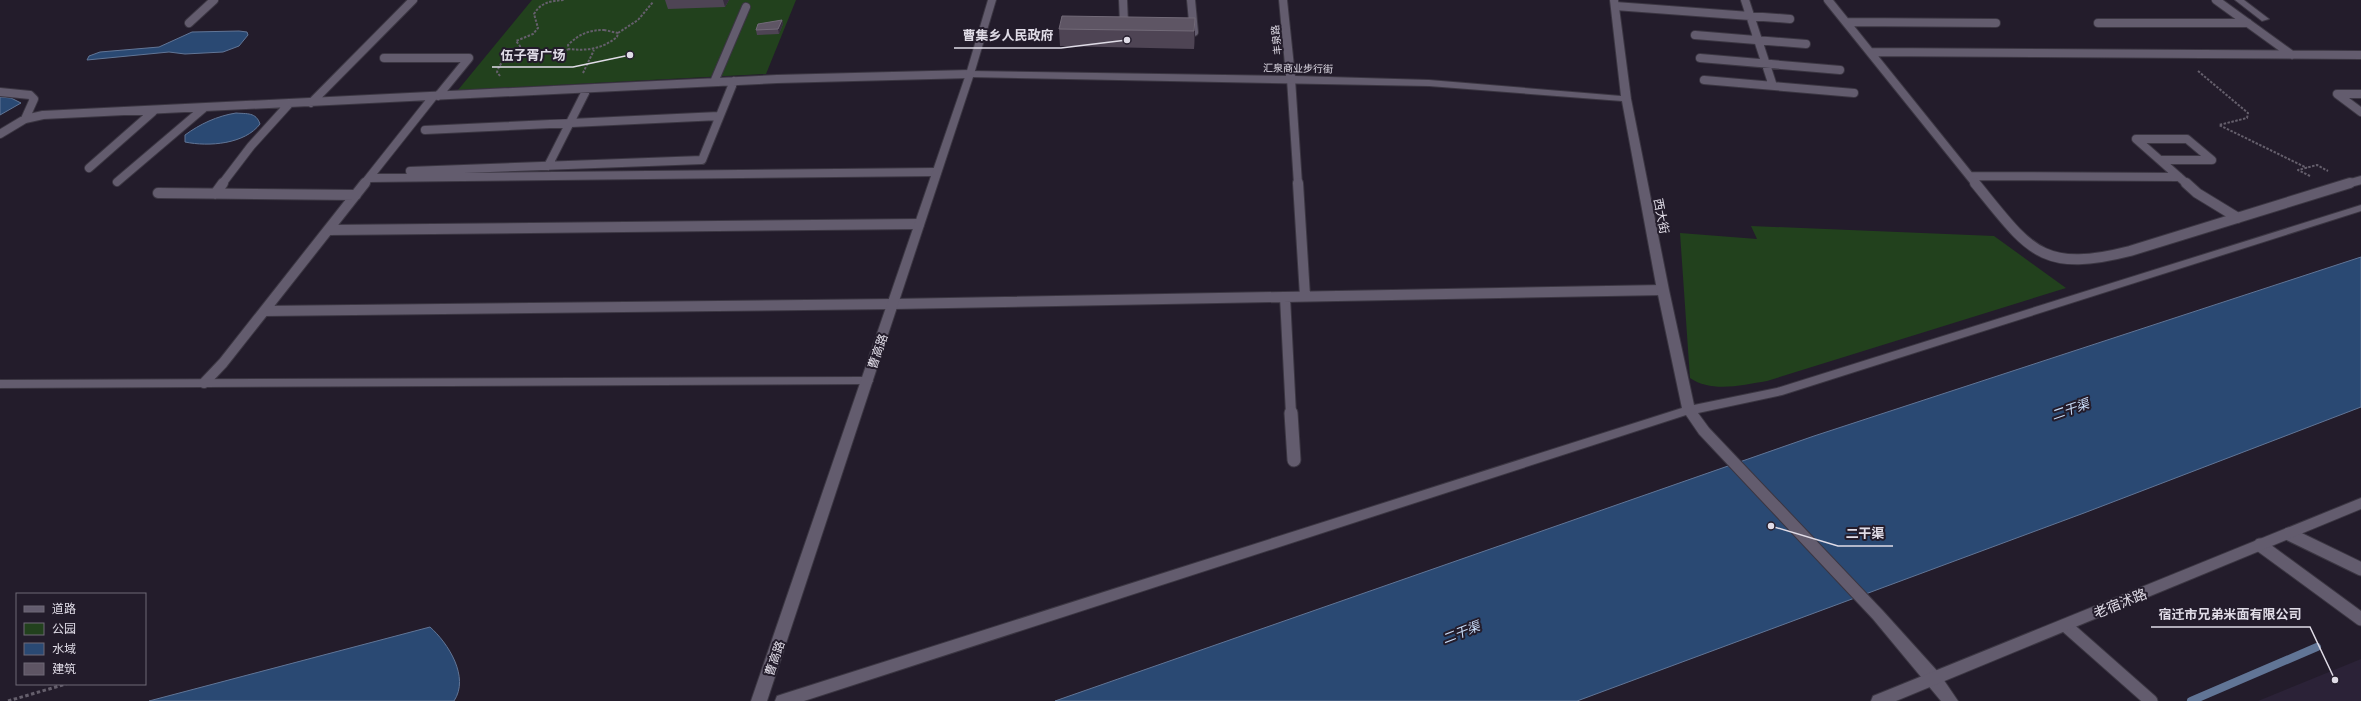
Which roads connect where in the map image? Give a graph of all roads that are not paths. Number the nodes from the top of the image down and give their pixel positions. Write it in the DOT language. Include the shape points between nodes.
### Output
graph roads {
  1 [pos="214,0"];
  2 [pos="413,0"];
  3 [pos="992,0"];
  4 [pos="1123,0"];
  5 [pos="1191,0"];
  6 [pos="1283,0"];
  7 [pos="1744,0"];
  8 [pos="1828,0"];
  9 [pos="2216,0"];
  10 [pos="2239,0"];
  11 [pos="1615,3"];
  12 [pos="746,7"];
  13 [pos="1750,16"];
  14 [pos="1790,19"];
  15 [pos="2265,20"];
  16 [pos="1846,22"];
  17 [pos="188,23"];
  18 [pos="1139,23"];
  19 [pos="1996,23"];
  20 [pos="2098,23"];
  21 [pos="2248,23"];
  22 [pos="1191,27"];
  23 [pos="1695,35"];
  24 [pos="1758,41"];
  25 [pos="1806,44"];
  26 [pos="1870,52"];
  27 [pos="2292,55"];
  28 [pos="2361,55"];
  29 [pos="384,58"];
  30 [pos="1700,58"];
  31 [pos="1766,64"];
  32 [pos="1840,70"];
  33 [pos="970,74"];
  34 [pos="1291,79"];
  35 [pos="1704,80"];
  36 [pos="734,81"];
  37 [pos="714,82"];
  38 [pos="1773,86"];
  39 [pos="584,89"];
  40 [pos="0,92"];
  41 [pos="1854,93"];
  42 [pos="2361,94"];
  43 [pos="436,96"];
  44 [pos="1626,99"];
  45 [pos="311,103"];
  46 [pos="289,104"];
  47 [pos="204,108"];
  48 [pos="155,110"];
  49 [pos="2361,112"];
  50 [pos="720,116"];
  51 [pos="25,119"];
  52 [pos="569,123"];
  53 [pos="425,130"];
  54 [pos="0,134"];
  55 [pos="2160,160"];
  56 [pos="548,166"];
  57 [pos="89,168"];
  58 [pos="402,171"];
  59 [pos="937,172"];
  60 [pos="1970,176"];
  61 [pos="2179,177"];
  62 [pos="369,178"];
  63 [pos="2361,180"];
  64 [pos="117,182"];
  65 [pos="158,193"];
  66 [pos="215,194"];
  67 [pos="356,195"];
  68 [pos="2361,208"];
  69 [pos="2238,218"];
  70 [pos="919,224"];
  71 [pos="329,230"];
  72 [pos="1663,290"];
  73 [pos="1305,296"];
  74 [pos="1285,297"];
  75 [pos="893,304"];
  76 [pos="264,311"];
  77 [pos="867,381"];
  78 [pos="204,383"];
  79 [pos="0,384"];
  80 [pos="1689,410"];
  81 [pos="1294,460"];
  82 [pos="2361,503"];
  83 [pos="2289,534"];
  84 [pos="2260,545"];
  85 [pos="2361,569"];
  86 [pos="2361,620"];
  87 [pos="2066,626"];
  88 [pos="1933,678"];
  89 [pos="759,701"];
  90 [pos="783,701"];
  91 [pos="1879,701"];
  92 [pos="1950,701"];
  93 [pos="2151,701"];
  1 -- 17 [label="lane"];
  2 -- 45 [label="lane"];
  3 -- 33 [label="street, 曹高路"];
  4 -- 18 [label="lane" via="1124,23"];
  5 -- 22 [label="lane"];
  6 -- 34 [label="street, 丰泉路"];
  7 -- 13 [label="lane"];
  8 -- 16 [label="lane"];
  9 -- 21 [label="lane"];
  10 -- 15 [label="street"];
  11 -- 13 [label="lane"];
  11 -- 44 [label="street, 西大街"];
  12 -- 37 [label="lane"];
  13 -- 14 [label="lane"];
  13 -- 24 [label="lane"];
  16 -- 19 [label="lane"];
  16 -- 26 [label="lane"];
  20 -- 21 [label="lane"];
  21 -- 27 [label="lane"];
  23 -- 24 [label="lane"];
  24 -- 25 [label="lane"];
  24 -- 31 [label="lane"];
  26 -- 27 [label="lane"];
  26 -- 60 [label="lane"];
  27 -- 28 [label="lane"];
  29 -- 43 [label="lane" via="468,58"];
  30 -- 31 [label="lane"];
  31 -- 32 [label="lane"];
  31 -- 38 [label="lane"];
  33 -- 34 [label="street, 汇泉商业步行街"];
  33 -- 36 [label="lane"];
  33 -- 59 [label="street, 曹高路"];
  34 -- 44 [label="street, 汇泉商业步行街" via="1429,83"];
  34 -- 73 [label="lane"];
  35 -- 38 [label="lane"];
  36 -- 37 [label="lane"];
  36 -- 50 [label="lane"];
  37 -- 39 [label="lane"];
  38 -- 41 [label="lane"];
  39 -- 43 [label="lane"];
  39 -- 52 [label="lane"];
  40 -- 51 [label="lane" via="30,95 34,99"];
  42 -- 49 [label="lane" via="2336,94"];
  43 -- 45 [label="lane"];
  43 -- 62 [label="lane"];
  44 -- 72 [label="street, 西大街"];
  45 -- 46 [label="lane"];
  46 -- 47 [label="lane"];
  46 -- 66 [label="lane" via="251,146"];
  47 -- 48 [label="lane"];
  47 -- 64 [label="lane"];
  48 -- 51 [label="lane" via="43,115"];
  48 -- 57 [label="lane"];
  50 -- 52 [label="lane"];
  50 -- 56 [label="lane" via="702,160"];
  51 -- 54 [label="lane"];
  52 -- 53 [label="lane"];
  52 -- 56 [label="lane"];
  55 -- 55 [label="lane" via="2136,139 2187,139 2212,160"];
  55 -- 61 [label="lane"];
  56 -- 58 [label="lane"];
  59 -- 62 [label="lane"];
  59 -- 70 [label="street, 曹高路"];
  60 -- 61 [label="lane"];
  60 -- 69 [label="lane" via="2018,236 2030,246 2051,256 2069,260 2140,248"];
  61 -- 69 [label="lane" via="2197,193"];
  62 -- 67 [label="lane"];
  63 -- 69 [label="lane"];
  65 -- 66 [label="lane"];
  66 -- 67 [label="lane"];
  67 -- 71 [label="lane"];
  68 -- 80 [label="street" via="1778,392"];
  70 -- 71 [label="lane"];
  70 -- 75 [label="street, 曹高路"];
  71 -- 76 [label="lane"];
  72 -- 73 [label="lane"];
  72 -- 80 [label="street, 西大街"];
  73 -- 74 [label="lane"];
  74 -- 75 [label="lane"];
  74 -- 81 [label="lane"];
  75 -- 76 [label="lane"];
  75 -- 77 [label="street, 曹高路"];
  76 -- 78 [label="lane"];
  77 -- 78 [label="street"];
  77 -- 89 [label="street, 曹高路"];
  78 -- 79 [label="street"];
  80 -- 88 [label="street, 西大街" via="1704,431 1878,615"];
  80 -- 90 [label="street"];
  82 -- 83 [label="street, 老宿沭路"];
  83 -- 84 [label="street, 老宿沭路"];
  83 -- 85 [label="lane"];
  84 -- 86 [label="lane"];
  84 -- 87 [label="street, 老宿沭路"];
  87 -- 88 [label="street, 老宿沭路"];
  87 -- 93 [label="lane"];
  88 -- 91 [label="street, 老宿沭路"];
  88 -- 92 [label="street, 西大街"];
}
